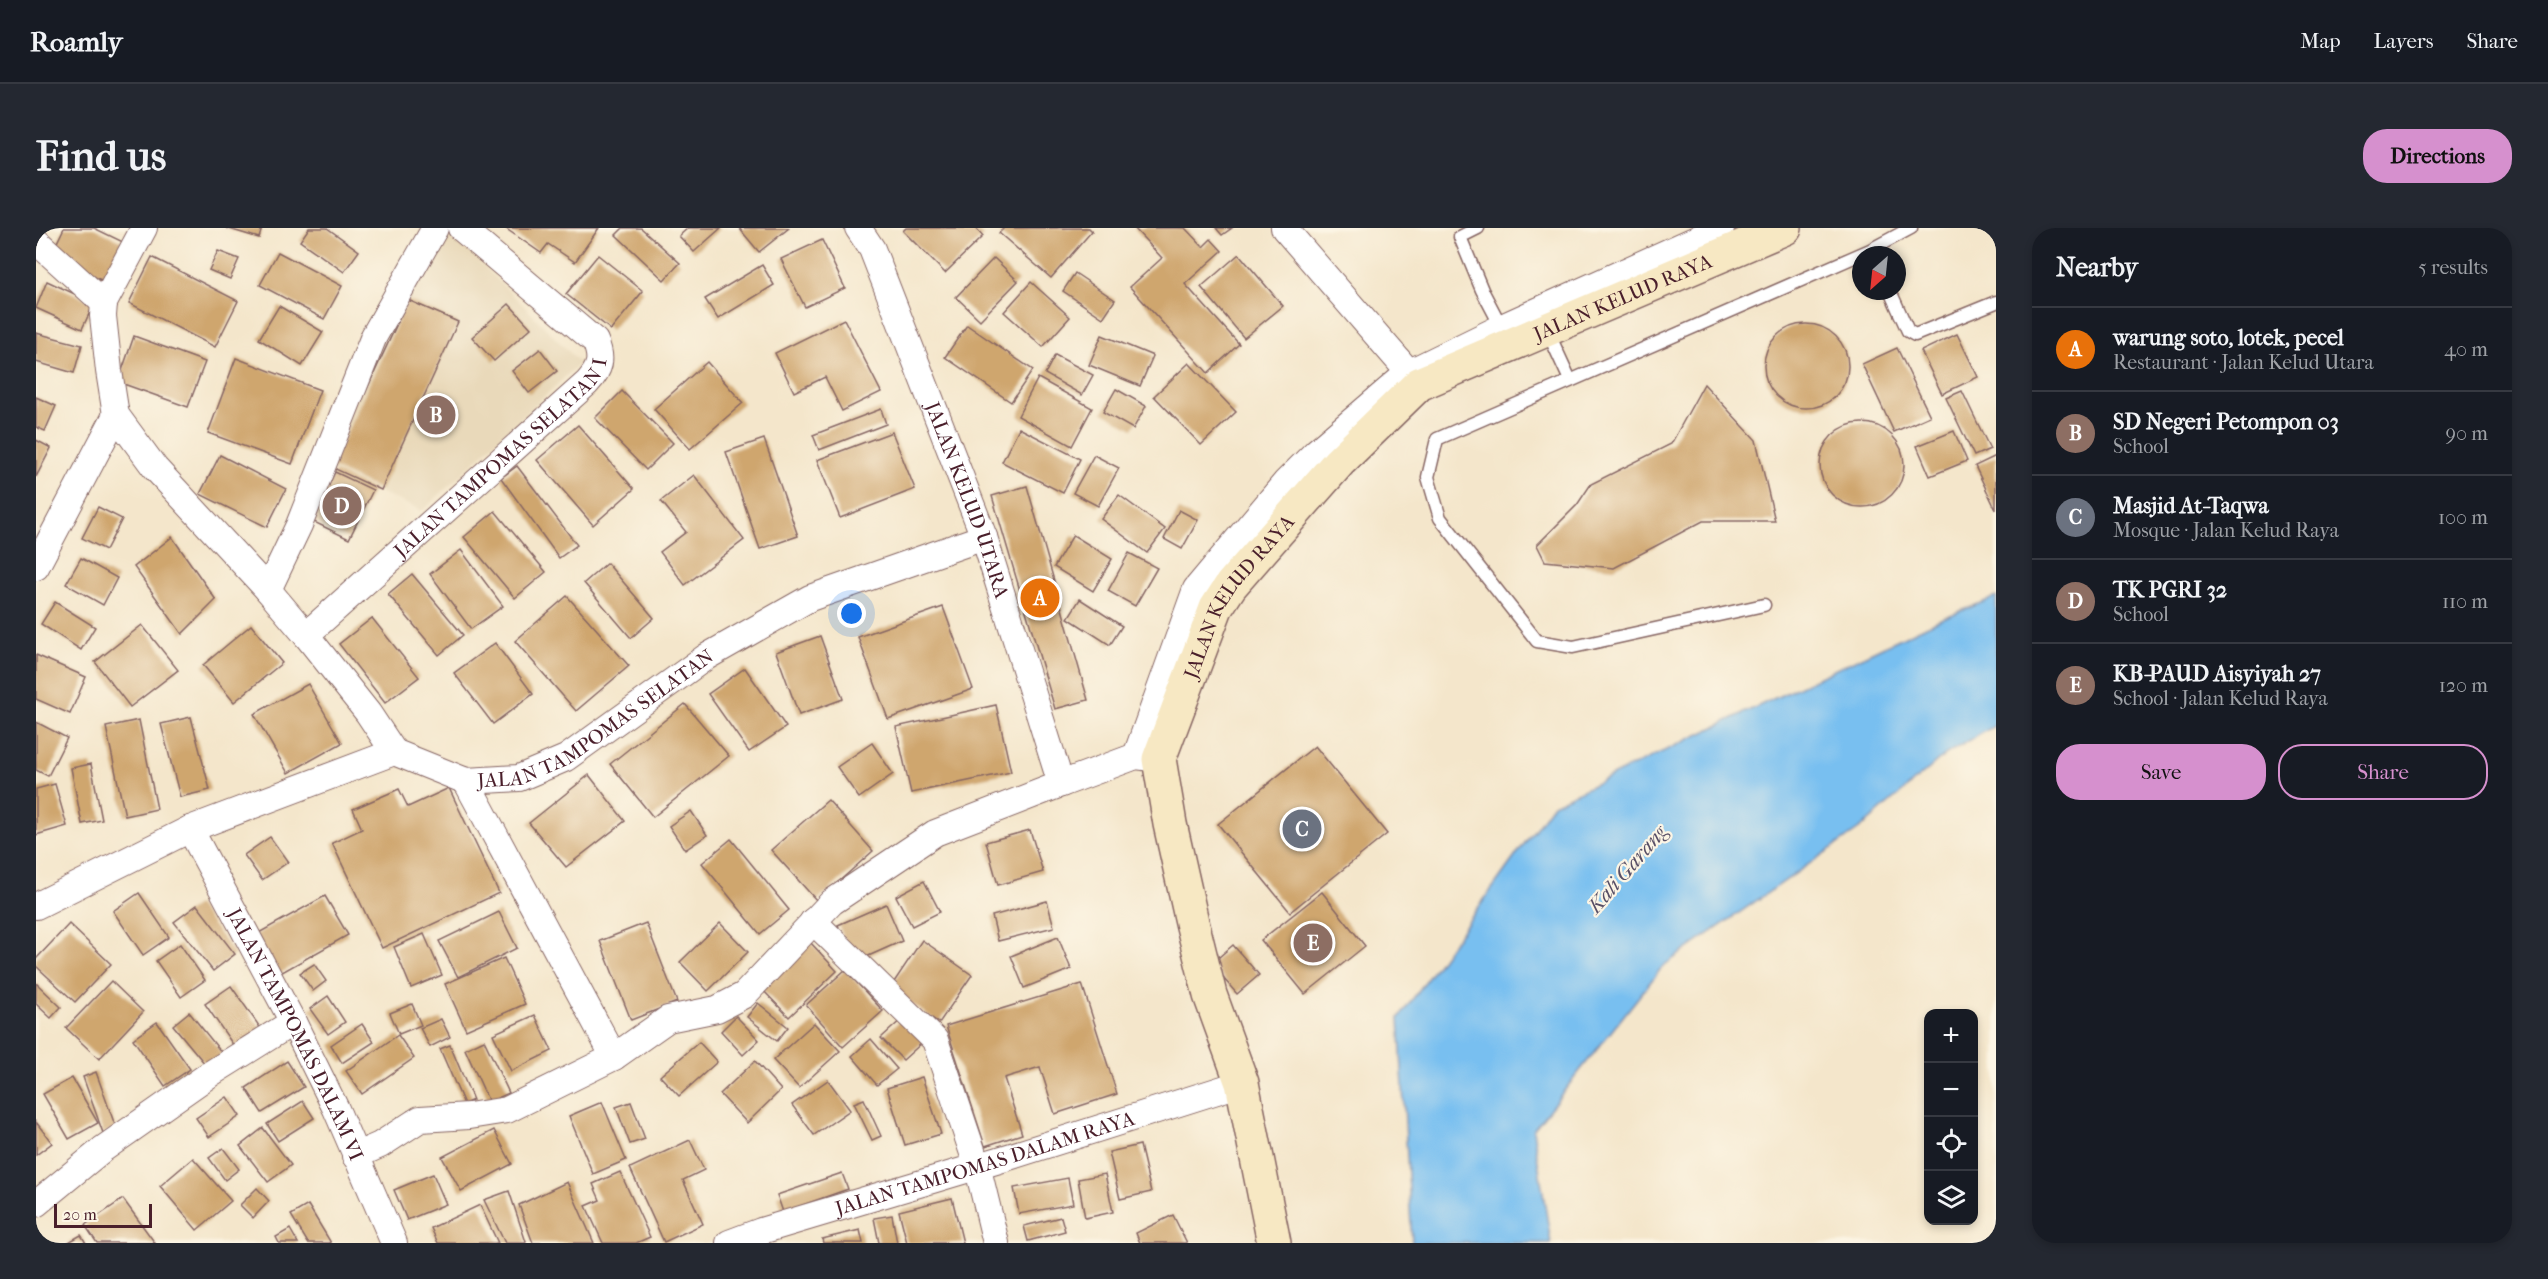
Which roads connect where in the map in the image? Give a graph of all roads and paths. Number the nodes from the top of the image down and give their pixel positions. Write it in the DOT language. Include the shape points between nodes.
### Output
graph roads {
  1 [pos="144,228"];
  2 [pos="435,228"];
  3 [pos="461,228"];
  4 [pos="858,228"];
  5 [pos="1284,228"];
  6 [pos="1478,228"];
  7 [pos="1721,228"];
  8 [pos="1785,228"];
  9 [pos="1911,228"];
  10 [pos="1459,233"];
  11 [pos="36,245"];
  12 [pos="1881,246"];
  13 [pos="1852,260"];
  14 [pos="1894,300"];
  15 [pos="1996,302"];
  16 [pos="104,303"];
  17 [pos="1546,329"];
  18 [pos="1506,336"];
  19 [pos="1413,379"];
  20 [pos="1570,380"];
  21 [pos="116,415"];
  22 [pos="984,537"];
  23 [pos="36,567"];
  24 [pos="268,590"];
  25 [pos="1764,605"];
  26 [pos="306,635"];
  27 [pos="394,752"];
  28 [pos="1148,757"];
  29 [pos="466,781"];
  30 [pos="1061,784"];
  31 [pos="190,829"];
  32 [pos="36,906"];
  33 [pos="813,921"];
  34 [pos="293,1022"];
  35 [pos="614,1057"];
  36 [pos="1242,1083"];
  37 [pos="356,1156"];
  38 [pos="977,1165"];
  39 [pos="36,1204"];
  40 [pos="783,1234"];
  41 [pos="394,1243"];
  42 [pos="729,1243"];
  43 [pos="996,1243"];
  44 [pos="1274,1243"];
  1 -- 16 [label="street"];
  2 -- 24 [label="street" via="374,336 299,525"];
  3 -- 26 [label="street, JALAN TAMPOMAS SELATAN I" via="595,341 600,363 587,383"];
  4 -- 22 [label="street, JALAN KELUD UTARA" via="872,249"];
  5 -- 19 [label="street"];
  6 -- 10 [label="lane"];
  7 -- 18 [label="street"];
  8 -- 17 [label="main road, JALAN KELUD RAYA"];
  9 -- 12 [label="lane"];
  10 -- 18 [label="lane"];
  11 -- 16 [label="street"];
  13 -- 20 [label="lane"];
  14 -- 15 [label="lane" via="1908,331 1915,335"];
  16 -- 21 [label="street"];
  17 -- 18 [label="main road, JALAN KELUD RAYA"];
  17 -- 20 [label="lane"];
  18 -- 19 [label="main road, JALAN KELUD RAYA"];
  19 -- 28 [label="main road, JALAN KELUD RAYA" via="1231,585 1216,608"];
  20 -- 25 [label="lane" via="1437,439 1428,477 1440,518 1537,641 1573,647"];
  21 -- 23 [label="street"];
  21 -- 24 [label="street" via="155,468"];
  22 -- 29 [label="street, JALAN TAMPOMAS SELATAN" via="810,598 706,657 566,758 519,778"];
  22 -- 30 [label="street, JALAN KELUD UTARA"];
  24 -- 26 [label="street"];
  26 -- 27 [label="street"];
  27 -- 29 [label="street, JALAN TAMPOMAS SELATAN"];
  27 -- 31 [label="street"];
  28 -- 30 [label="street"];
  28 -- 36 [label="main road" via="1170,825 1208,984"];
  29 -- 35 [label="street"];
  30 -- 33 [label="street" via="935,833 832,902"];
  31 -- 32 [label="street"];
  31 -- 34 [label="street, JALAN TAMPOMAS DALAM VI"];
  33 -- 35 [label="street" via="744,995 717,1010 668,1019"];
  33 -- 38 [label="street" via="935,1040"];
  34 -- 37 [label="street, JALAN TAMPOMAS DALAM VI"];
  34 -- 39 [label="street" via="103,1149"];
  35 -- 37 [label="street" via="507,1110 420,1119"];
  36 -- 38 [label="street, JALAN TAMPOMAS DALAM RAYA"];
  36 -- 44 [label="main road"];
  37 -- 41 [label="street, JALAN TAMPOMAS DALAM VI"];
  38 -- 40 [label="street, JALAN TAMPOMAS DALAM RAYA"];
  38 -- 43 [label="street"];
  40 -- 42 [label="street, JALAN TAMPOMAS DALAM RAYA"];
}
